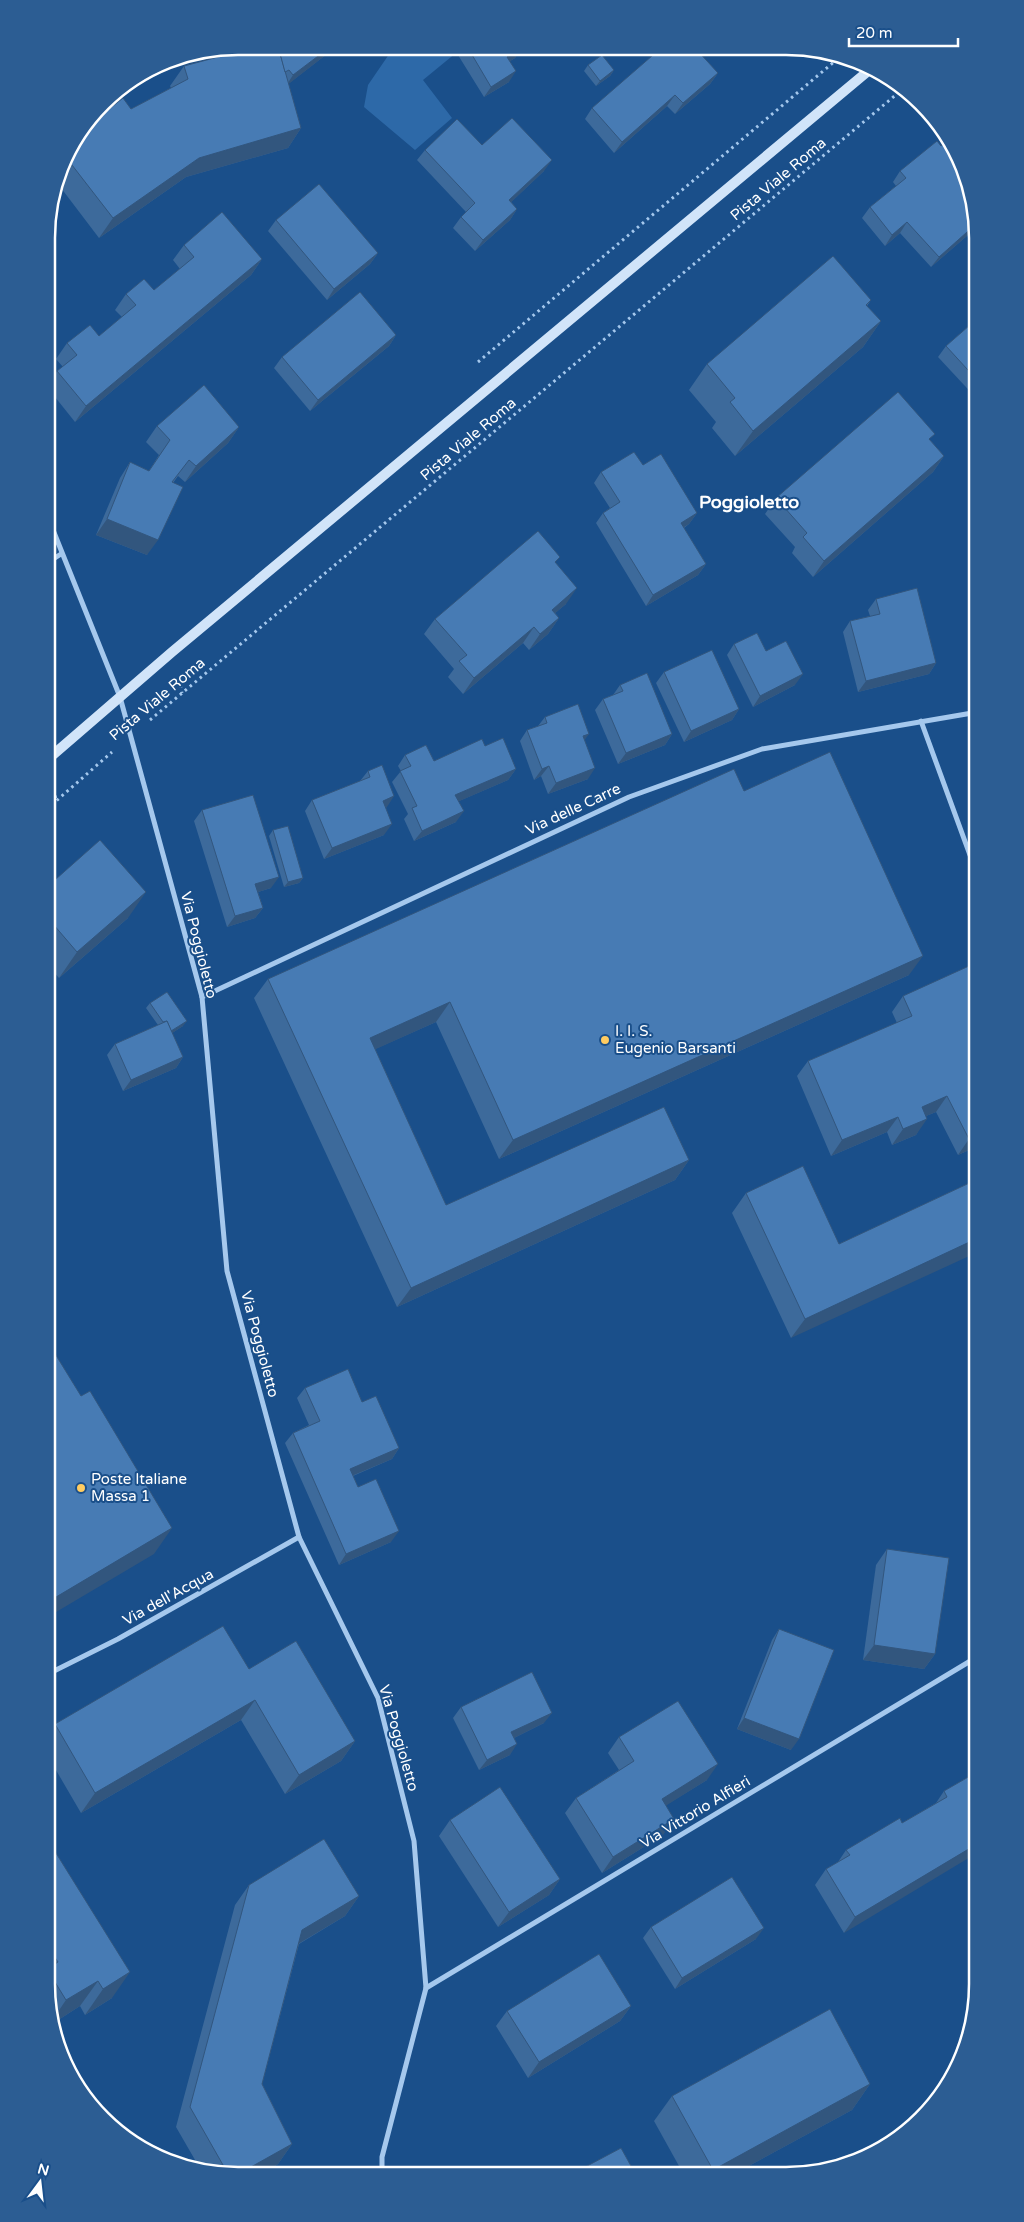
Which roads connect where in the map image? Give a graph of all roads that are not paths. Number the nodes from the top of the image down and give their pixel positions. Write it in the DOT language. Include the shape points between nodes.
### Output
graph roads {
  1 [pos="865,73"];
  2 [pos="55,537"];
  3 [pos="61,554"];
  4 [pos="55,558"];
  5 [pos="120,697"];
  6 [pos="969,713"];
  7 [pos="922,721"];
  8 [pos="55,752"];
  9 [pos="969,852"];
  10 [pos="202,997"];
  11 [pos="300,1538"];
  12 [pos="969,1661"];
  13 [pos="55,1670"];
  14 [pos="426,1988"];
  15 [pos="382,2167"];
  1 -- 5 [label="main road"];
  2 -- 3 [label="street, Via Poggioletto"];
  3 -- 4 [label="street"];
  3 -- 5 [label="street, Via Poggioletto"];
  5 -- 8 [label="main road"];
  5 -- 10 [label="street, Via Poggioletto"];
  6 -- 7 [label="street, Via delle Carre"];
  7 -- 9 [label="street"];
  7 -- 10 [label="street, Via delle Carre" via="762,749 629,797"];
  10 -- 11 [label="street, Via Poggioletto" via="227,1271"];
  11 -- 13 [label="street, Via dell'Acqua" via="118,1639"];
  11 -- 14 [label="street, Via Poggioletto" via="378,1698 414,1841"];
  12 -- 14 [label="street, Via Vittorio Alfieri"];
  14 -- 15 [label="street, Via Poggioletto"];
}
